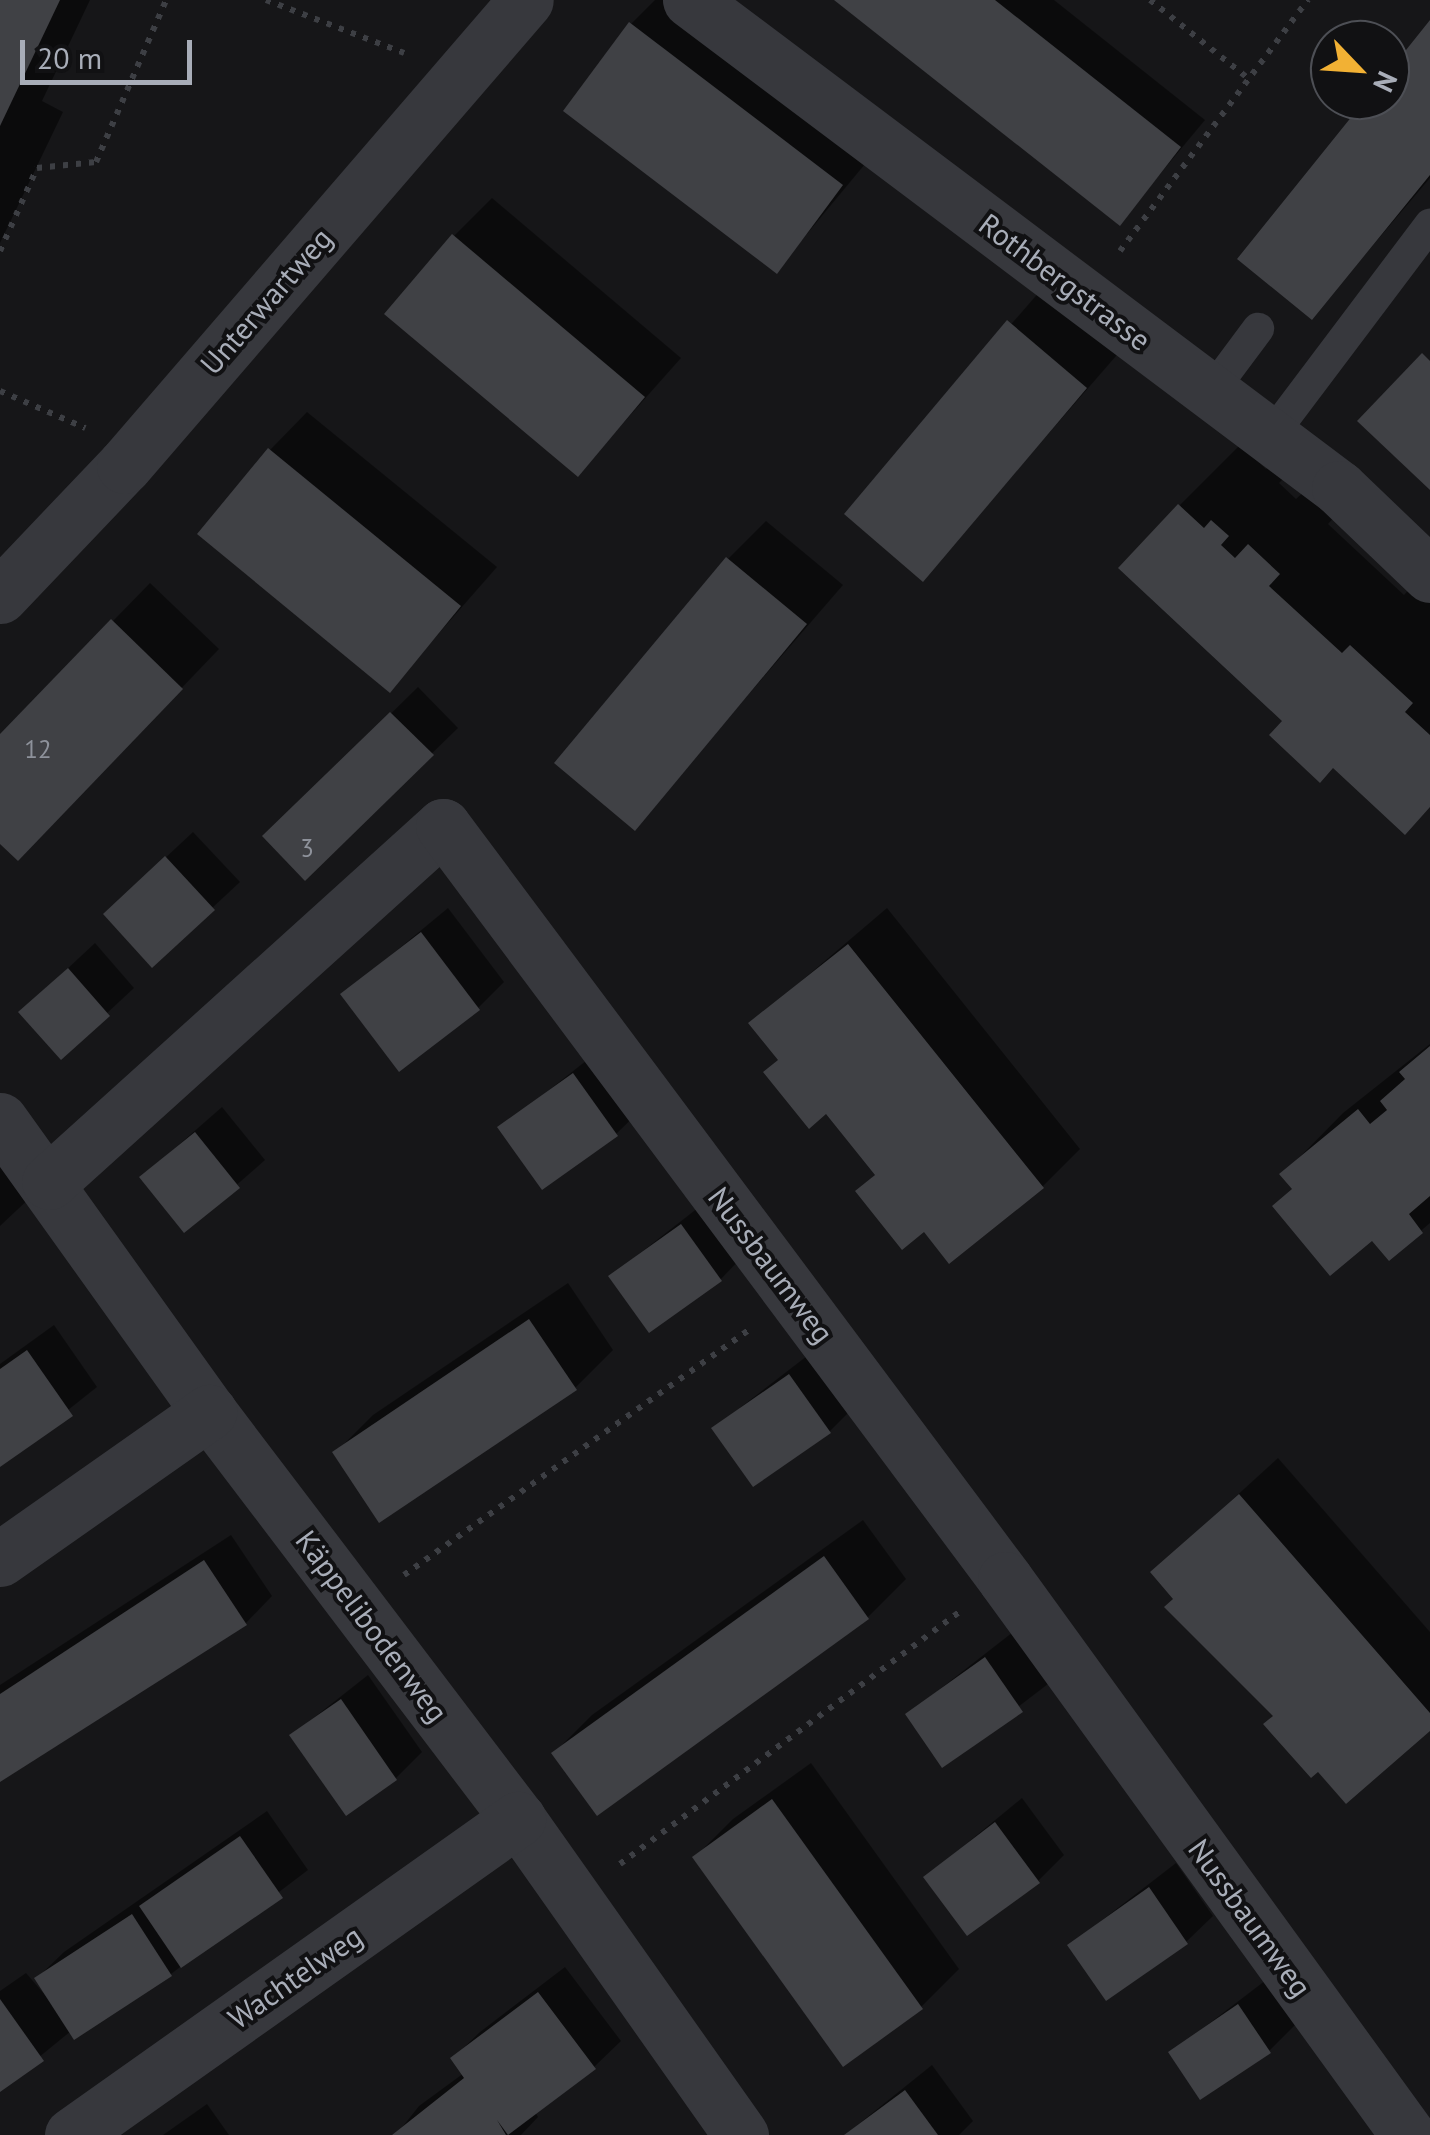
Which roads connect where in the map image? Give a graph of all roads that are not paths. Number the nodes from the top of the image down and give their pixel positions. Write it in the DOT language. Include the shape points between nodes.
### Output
graph roads {
  1 [pos="526,0"];
  2 [pos="690,0"];
  3 [pos="1430,224"];
  4 [pos="1258,329"];
  5 [pos="1211,392"];
  6 [pos="1270,436"];
  7 [pos="1430,574"];
  8 [pos="0,596"];
  9 [pos="0,1120"];
  10 [pos="50,1182"];
  11 [pos="209,1412"];
  12 [pos="0,1559"];
  13 [pos="518,1819"];
  14 [pos="72,2135"];
  15 [pos="740,2135"];
  16 [pos="1408,2135"];
  1 -- 8 [label="street, Unterwartweg" via="136,450"];
  2 -- 5 [label="street, Rothbergstrasse"];
  3 -- 6 [label="lane"];
  4 -- 5 [label="lane"];
  5 -- 6 [label="street, Rothbergstrasse"];
  6 -- 7 [label="street, Rothbergstrasse" via="1339,488"];
  9 -- 10 [label="street, Käppelibodenweg"];
  10 -- 11 [label="street, Käppelibodenweg"];
  10 -- 16 [label="street, Nussbaumweg" via="443,826"];
  11 -- 12 [label="street"];
  11 -- 13 [label="street, Käppelibodenweg"];
  13 -- 14 [label="street, Wachtelweg"];
  13 -- 15 [label="street, Käppelibodenweg"];
}
